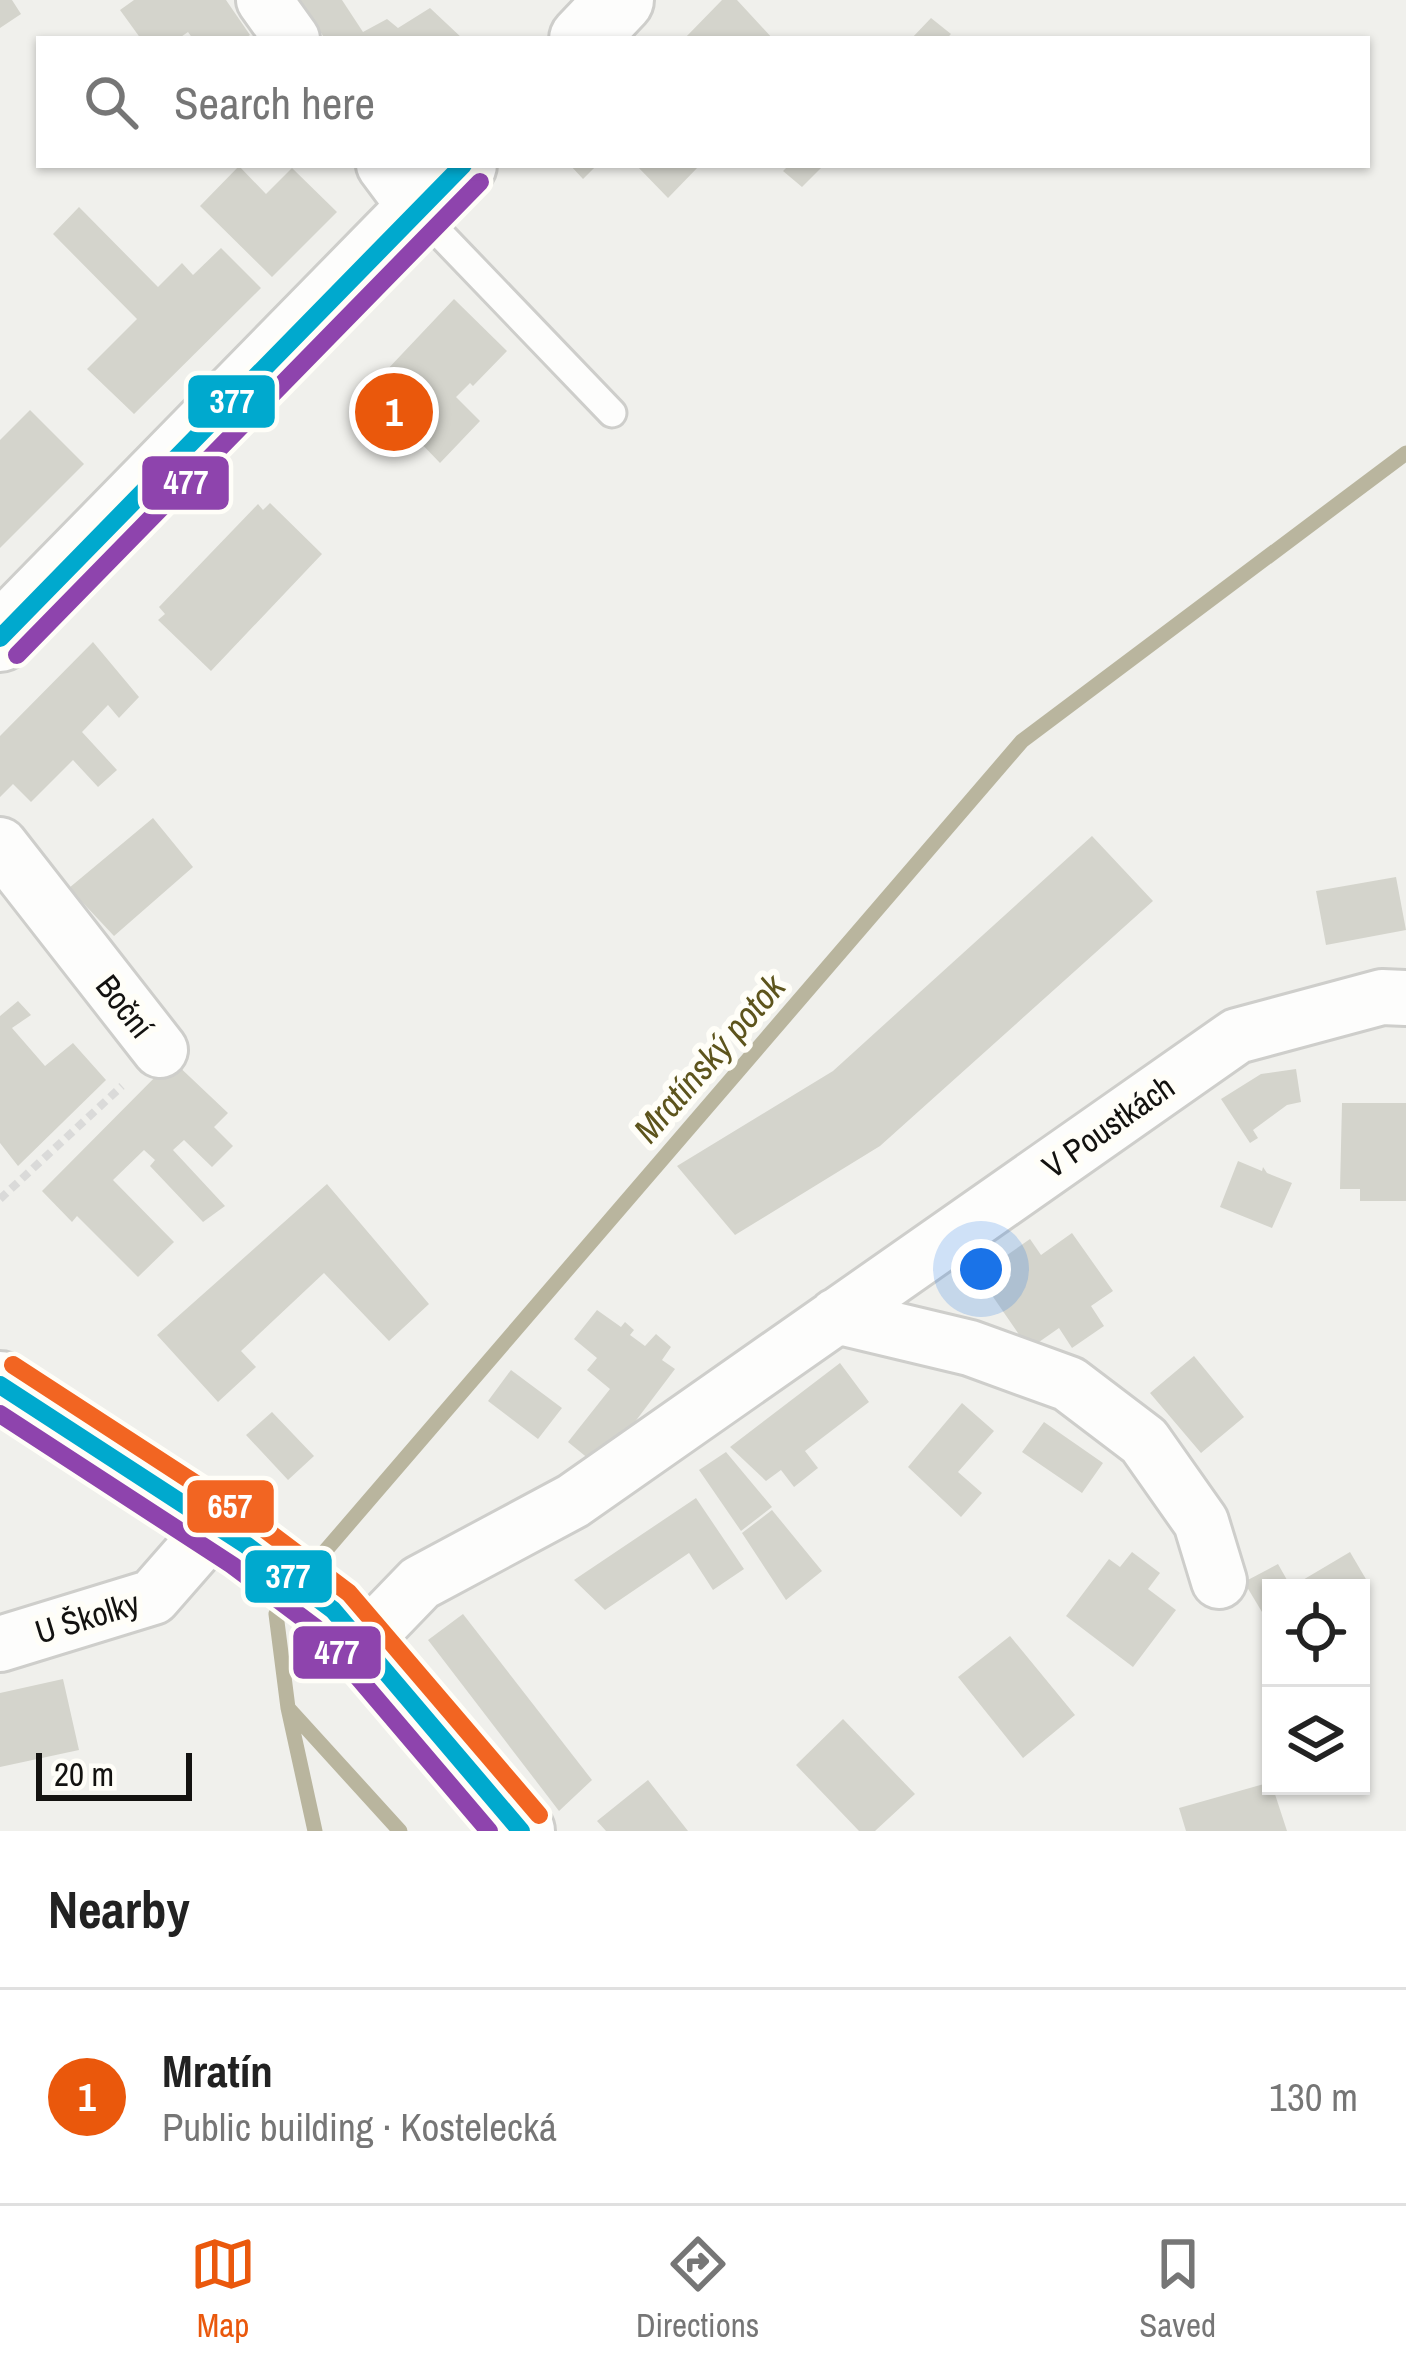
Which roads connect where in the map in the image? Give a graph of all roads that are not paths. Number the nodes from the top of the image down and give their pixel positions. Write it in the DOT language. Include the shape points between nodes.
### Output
graph roads {
  1 [pos="264,0"];
  2 [pos="620,0"];
  3 [pos="290,36"];
  4 [pos="586,36"];
  5 [pos="455,168"];
  6 [pos="401,188"];
  7 [pos="612,413"];
  8 [pos="0,638"];
  9 [pos="0,845"];
  10 [pos="1406,998"];
  11 [pos="160,1050"];
  12 [pos="836,1316"];
  13 [pos="0,1385"];
  14 [pos="231,1535"];
  15 [pos="1219,1581"];
  16 [pos="348,1626"];
  17 [pos="0,1644"];
  18 [pos="521,1831"];
  1 -- 3 [label="street"];
  2 -- 4 [label="main road"];
  5 -- 6 [label="main road"];
  6 -- 7 [label="lane"];
  6 -- 8 [label="main road"];
  9 -- 11 [label="street, Boční"];
  10 -- 12 [label="street, V Poustkách" via="1382,997 1237,1036"];
  12 -- 15 [label="street" via="970,1348 1069,1384 1144,1441 1201,1522"];
  12 -- 16 [label="street, V Poustkách" via="573,1501"];
  13 -- 14 [label="main road"];
  14 -- 16 [label="main road"];
  14 -- 17 [label="street, U Školky" via="153,1597"];
  16 -- 18 [label="main road"];
}
